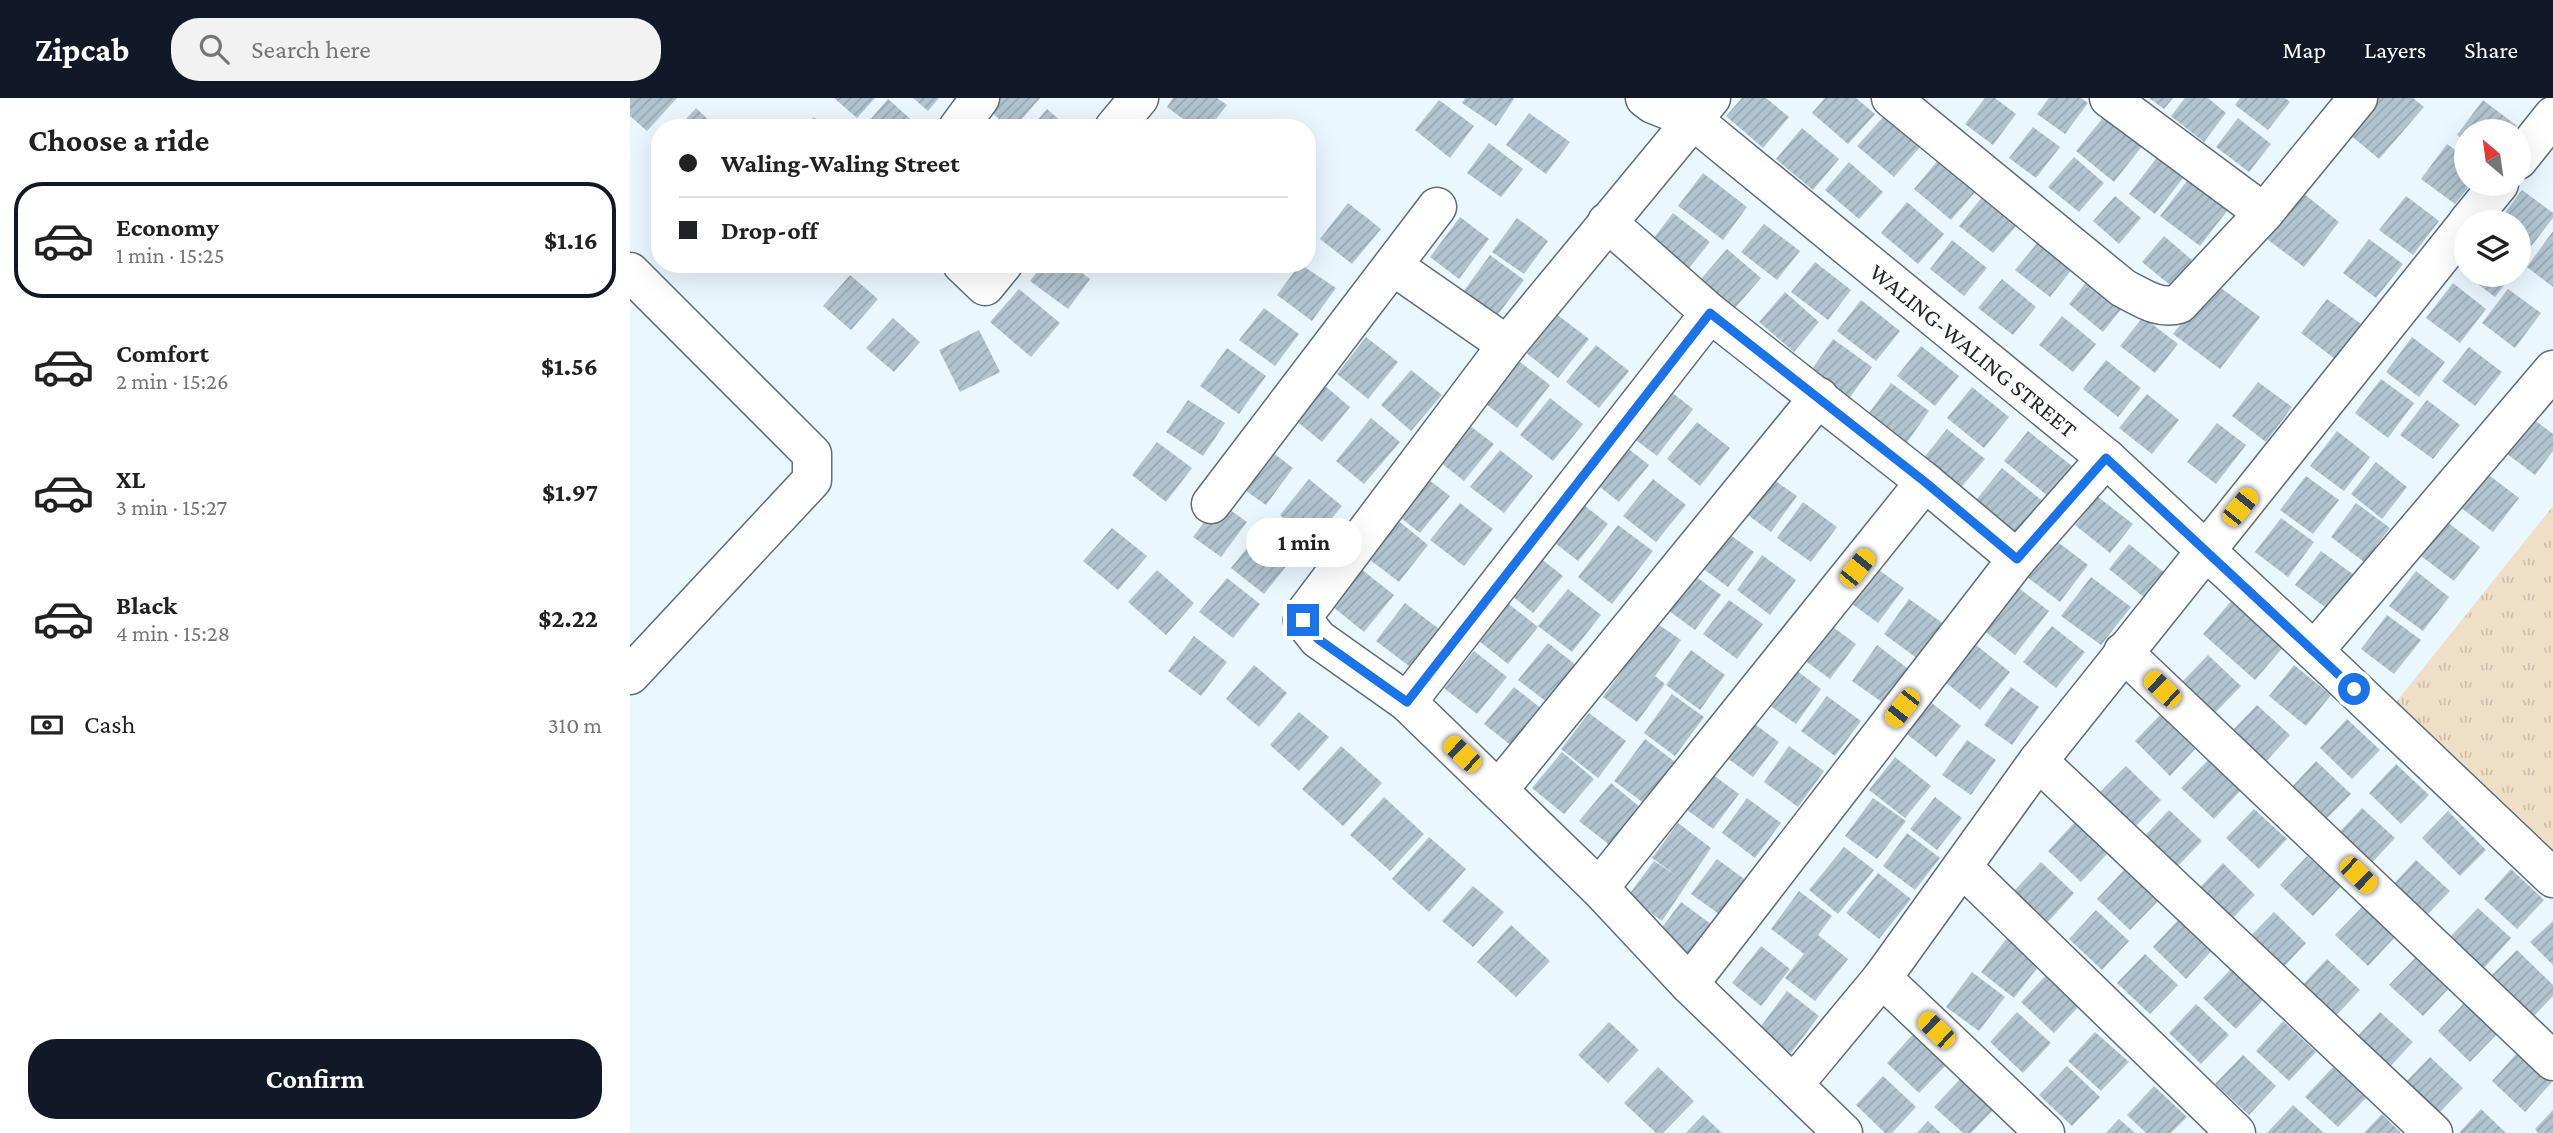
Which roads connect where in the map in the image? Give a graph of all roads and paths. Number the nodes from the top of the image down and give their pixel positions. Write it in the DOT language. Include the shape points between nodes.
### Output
graph roads {
  1 [pos="980,98"];
  2 [pos="1139,98"];
  3 [pos="1645,98"];
  4 [pos="1891,98"];
  5 [pos="2109,98"];
  6 [pos="2349,101"];
  7 [pos="1695,105"];
  8 [pos="2553,116"];
  9 [pos="965,119"];
  10 [pos="1122,119"];
  11 [pos="2531,144"];
  12 [pos="2489,196"];
  13 [pos="1437,207"];
  14 [pos="2478,210"];
  15 [pos="2264,213"];
  16 [pos="1607,222"];
  17 [pos="2454,240"];
  18 [pos="1393,266"];
  19 [pos="630,272"];
  20 [pos="971,273"];
  21 [pos="996,273"];
  22 [pos="1710,313"];
  23 [pos="1507,345"];
  24 [pos="2553,370"];
  25 [pos="1819,397"];
  26 [pos="2106,458"];
  27 [pos="1925,482"];
  28 [pos="1211,504"];
  29 [pos="2205,550"];
  30 [pos="2017,559"];
  31 [pos="2314,651"];
  32 [pos="2123,652"];
  33 [pos="634,663"];
  34 [pos="1407,702"];
  35 [pos="2038,761"];
  36 [pos="1499,789"];
  37 [pos="1962,867"];
  38 [pos="2553,878"];
  39 [pos="1599,888"];
  40 [pos="1882,978"];
  41 [pos="1689,984"];
  42 [pos="2553,1061"];
  43 [pos="1794,1084"];
  44 [pos="1843,1133"];
  45 [pos="2045,1133"];
  46 [pos="2236,1133"];
  47 [pos="2433,1133"];
  1 -- 9 [label="street"];
  2 -- 10 [label="street"];
  3 -- 7 [label="street, WALING-WALING STREET" via="1653,104"];
  4 -- 15 [label="street" via="2123,288 2153,304 2179,304"];
  5 -- 15 [label="street"];
  6 -- 15 [label="street"];
  7 -- 16 [label="street"];
  7 -- 26 [label="street, WALING-WALING STREET"];
  8 -- 11 [label="street"];
  12 -- 14 [label="street"];
  13 -- 18 [label="street"];
  16 -- 22 [label="street"];
  16 -- 23 [label="street"];
  17 -- 29 [label="street"];
  18 -- 23 [label="street"];
  18 -- 28 [label="street"];
  19 -- 33 [label="street" via="812,454 813,480"];
  20 -- 21 [label="street" via="985,286"];
  22 -- 25 [label="street"];
  22 -- 34 [label="street"];
  23 -- 34 [label="street" via="1303,620 1318,639"];
  24 -- 31 [label="street"];
  25 -- 27 [label="street"];
  25 -- 36 [label="street"];
  26 -- 29 [label="street, WALING-WALING STREET"];
  26 -- 30 [label="street"];
  27 -- 30 [label="street"];
  27 -- 39 [label="street"];
  29 -- 31 [label="street, WALING-WALING STREET"];
  29 -- 32 [label="street"];
  30 -- 41 [label="street"];
  31 -- 38 [label="street, WALING-WALING STREET"];
  32 -- 35 [label="street"];
  32 -- 42 [label="street"];
  34 -- 36 [label="street"];
  35 -- 37 [label="street"];
  35 -- 47 [label="street"];
  36 -- 39 [label="street"];
  37 -- 40 [label="street"];
  37 -- 46 [label="street"];
  39 -- 41 [label="street"];
  40 -- 43 [label="street"];
  40 -- 45 [label="street"];
  41 -- 43 [label="street"];
  43 -- 44 [label="street"];
}
